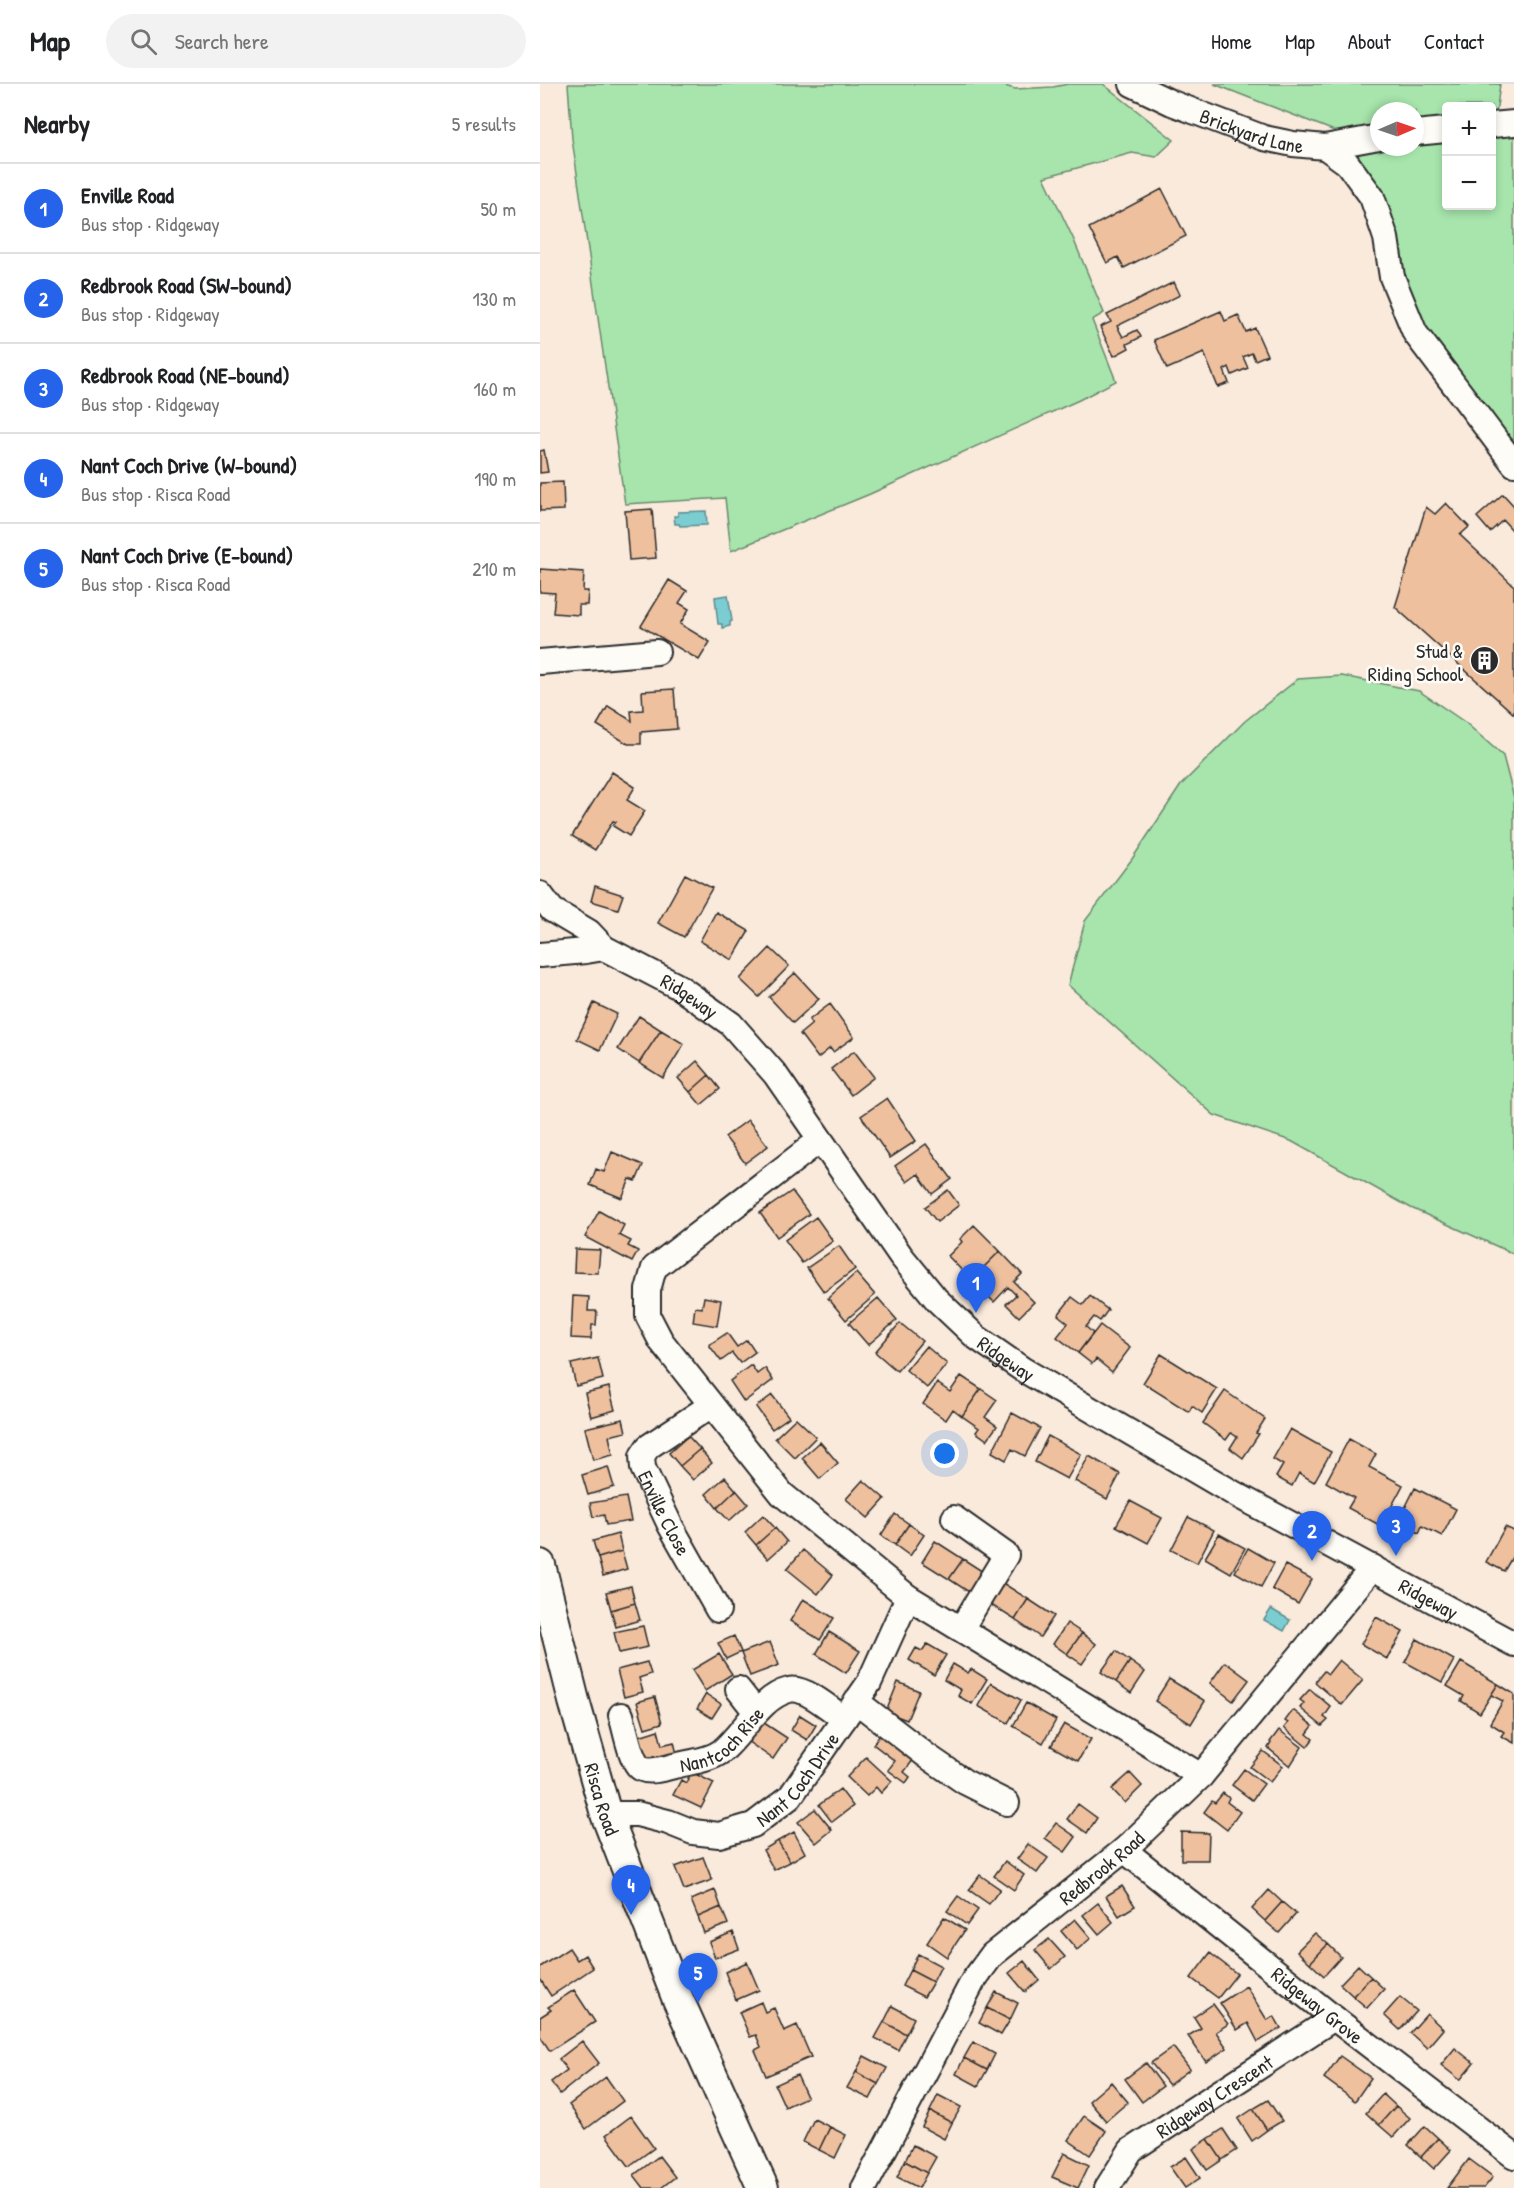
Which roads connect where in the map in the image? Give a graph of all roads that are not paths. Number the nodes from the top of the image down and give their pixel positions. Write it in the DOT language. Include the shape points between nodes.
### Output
graph roads {
  1 [pos="1132,84"];
  2 [pos="1514,123"];
  3 [pos="1496,125"];
  4 [pos="1442,130"];
  5 [pos="1424,132"];
  6 [pos="1370,139"];
  7 [pos="1325,147"];
  8 [pos="1514,464"];
  9 [pos="657,652"];
  10 [pos="540,662"];
  11 [pos="540,894"];
  12 [pos="604,948"];
  13 [pos="540,955"];
  14 [pos="820,1140"];
  15 [pos="710,1406"];
  16 [pos="954,1518"];
  17 [pos="540,1565"];
  18 [pos="1373,1567"];
  19 [pos="908,1597"];
  20 [pos="718,1610"];
  21 [pos="961,1629"];
  22 [pos="1514,1644"];
  23 [pos="738,1689"];
  24 [pos="850,1710"];
  25 [pos="756,1712"];
  26 [pos="621,1715"];
  27 [pos="1201,1776"];
  28 [pos="1007,1803"];
  29 [pos="606,1814"];
  30 [pos="1124,1850"];
  31 [pos="1334,2018"];
  32 [pos="1514,2156"];
  33 [pos="763,2188"];
  34 [pos="864,2188"];
  35 [pos="1107,2188"];
  1 -- 7 [label="street, Brickyard Lane" via="1264,138"];
  2 -- 3 [label="street"];
  4 -- 5 [label="street"];
  6 -- 7 [label="street, Brickyard Lane"];
  7 -- 8 [label="street" via="1347,163 1372,197 1386,238 1392,277 1415,333"];
  9 -- 10 [label="street"];
  11 -- 12 [label="street, Ridgeway" via="552,910 589,932"];
  12 -- 13 [label="street"];
  12 -- 14 [label="street, Ridgeway" via="679,987 731,1024 775,1074"];
  14 -- 15 [label="street" via="654,1268 648,1290 648,1316 661,1341"];
  14 -- 18 [label="street, Ridgeway" via="901,1257 937,1300 976,1337 1022,1369 1235,1494"];
  15 -- 19 [label="street" via="782,1494"];
  15 -- 20 [label="street, Enville Close" via="648,1447 642,1456 643,1468 670,1525"];
  16 -- 21 [label="street" via="1006,1555"];
  17 -- 29 [label="main road, Risca Road"];
  18 -- 22 [label="street, Ridgeway"];
  18 -- 27 [label="street, Redbrook Road"];
  19 -- 21 [label="street"];
  19 -- 24 [label="street, Nant Coch Drive" via="869,1683"];
  21 -- 27 [label="street"];
  23 -- 25 [label="street"];
  24 -- 25 [label="street, Nantcoch Rise" via="790,1689"];
  24 -- 28 [label="street" via="964,1782"];
  24 -- 29 [label="street, Nant Coch Drive" via="790,1797 753,1825 719,1835 693,1832 637,1814"];
  25 -- 26 [label="street, Nantcoch Rise" via="721,1751 655,1770 642,1770 635,1763"];
  27 -- 30 [label="street, Redbrook Road"];
  29 -- 33 [label="main road, Risca Road" via="677,1997"];
  30 -- 31 [label="street, Ridgeway Grove"];
  30 -- 34 [label="street, Redbrook Road" via="992,1955 973,1981"];
  31 -- 32 [label="street, Ridgeway Grove"];
  31 -- 35 [label="street, Ridgeway Crescent" via="1131,2150"];
}
